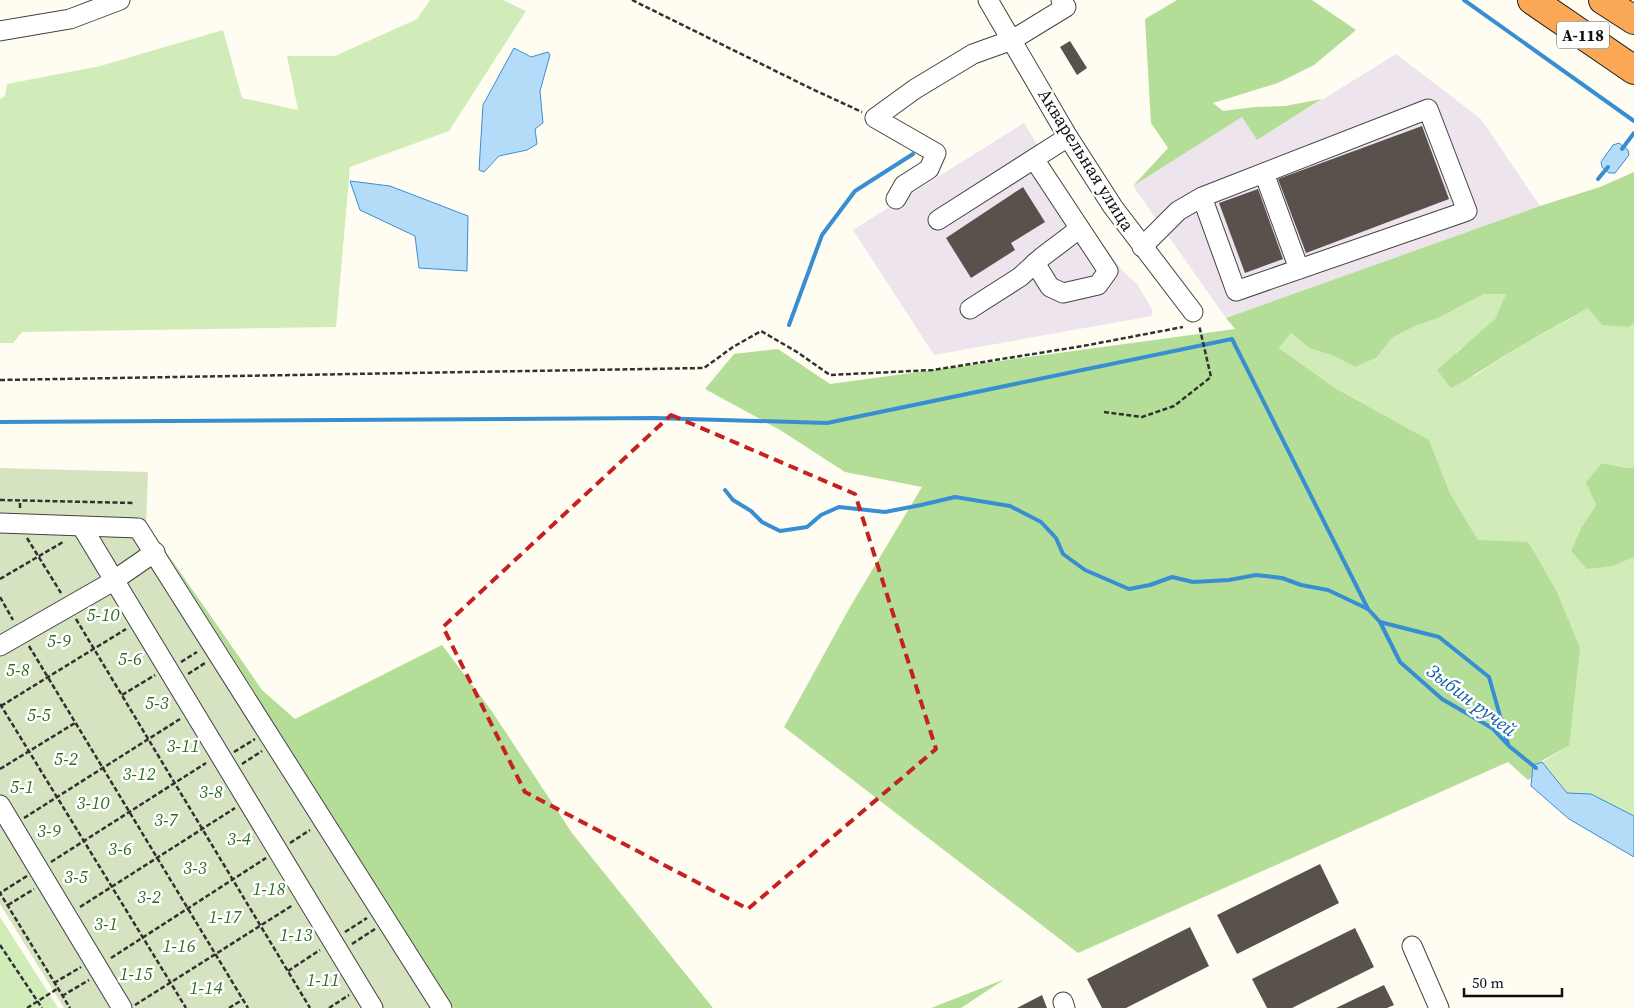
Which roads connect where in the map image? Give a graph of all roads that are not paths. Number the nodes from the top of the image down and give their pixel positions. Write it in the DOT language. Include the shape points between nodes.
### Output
graph roads {
  1 [pos="120,0"];
  2 [pos="988,0"];
  3 [pos="1532,0"];
  4 [pos="1603,0"];
  5 [pos="1068,2"];
  6 [pos="1634,20"];
  7 [pos="0,31"];
  8 [pos="1012,40"];
  9 [pos="1634,70"];
  10 [pos="1068,137"];
  11 [pos="1034,159"];
  12 [pos="1264,173"];
  13 [pos="1202,197"];
  14 [pos="896,199"];
  15 [pos="938,220"];
  16 [pos="1079,229"];
  17 [pos="1142,247"];
  18 [pos="1035,263"];
  19 [pos="1300,269"];
  20 [pos="970,309"];
  21 [pos="1188,319"];
  22 [pos="0,523"];
  23 [pos="82,527"];
  24 [pos="155,552"];
  25 [pos="114,578"];
  26 [pos="0,646"];
  27 [pos="0,806"];
  28 [pos="1412,946"];
  29 [pos="122,1008"];
  30 [pos="372,1008"];
  31 [pos="442,1008"];
  32 [pos="1439,1008"];
  1 -- 7 [label="street" via="70,19"];
  2 -- 8 [label="street, Акварельная улица"];
  3 -- 9 [label="highway, А-118"];
  4 -- 6 [label="highway, А-118"];
  5 -- 8 [label="street"];
  8 -- 10 [label="street, Акварельная улица"];
  8 -- 14 [label="street" via="973,54 875,118 936,153 929,169 904,185"];
  10 -- 11 [label="street"];
  10 -- 17 [label="street, Акварельная улица"];
  11 -- 15 [label="street"];
  11 -- 16 [label="street"];
  12 -- 13 [label="street"];
  12 -- 19 [label="street"];
  12 -- 19 [label="street" via="1428,109 1467,211"];
  13 -- 17 [label="street" via="1178,211"];
  13 -- 19 [label="street" via="1236,291"];
  16 -- 18 [label="street"];
  16 -- 18 [label="street" via="1108,271 1098,285 1063,293 1050,287"];
  17 -- 21 [label="street, Акварельная улица"];
  18 -- 20 [label="street" via="1020,277"];
  22 -- 23 [label="street" via="19,516"];
  23 -- 24 [label="street" via="138,528"];
  23 -- 25 [label="street"];
  24 -- 25 [label="street"];
  24 -- 31 [label="street"];
  25 -- 26 [label="street"];
  25 -- 30 [label="street"];
  27 -- 29 [label="street"];
  28 -- 32 [label="street"];
}
